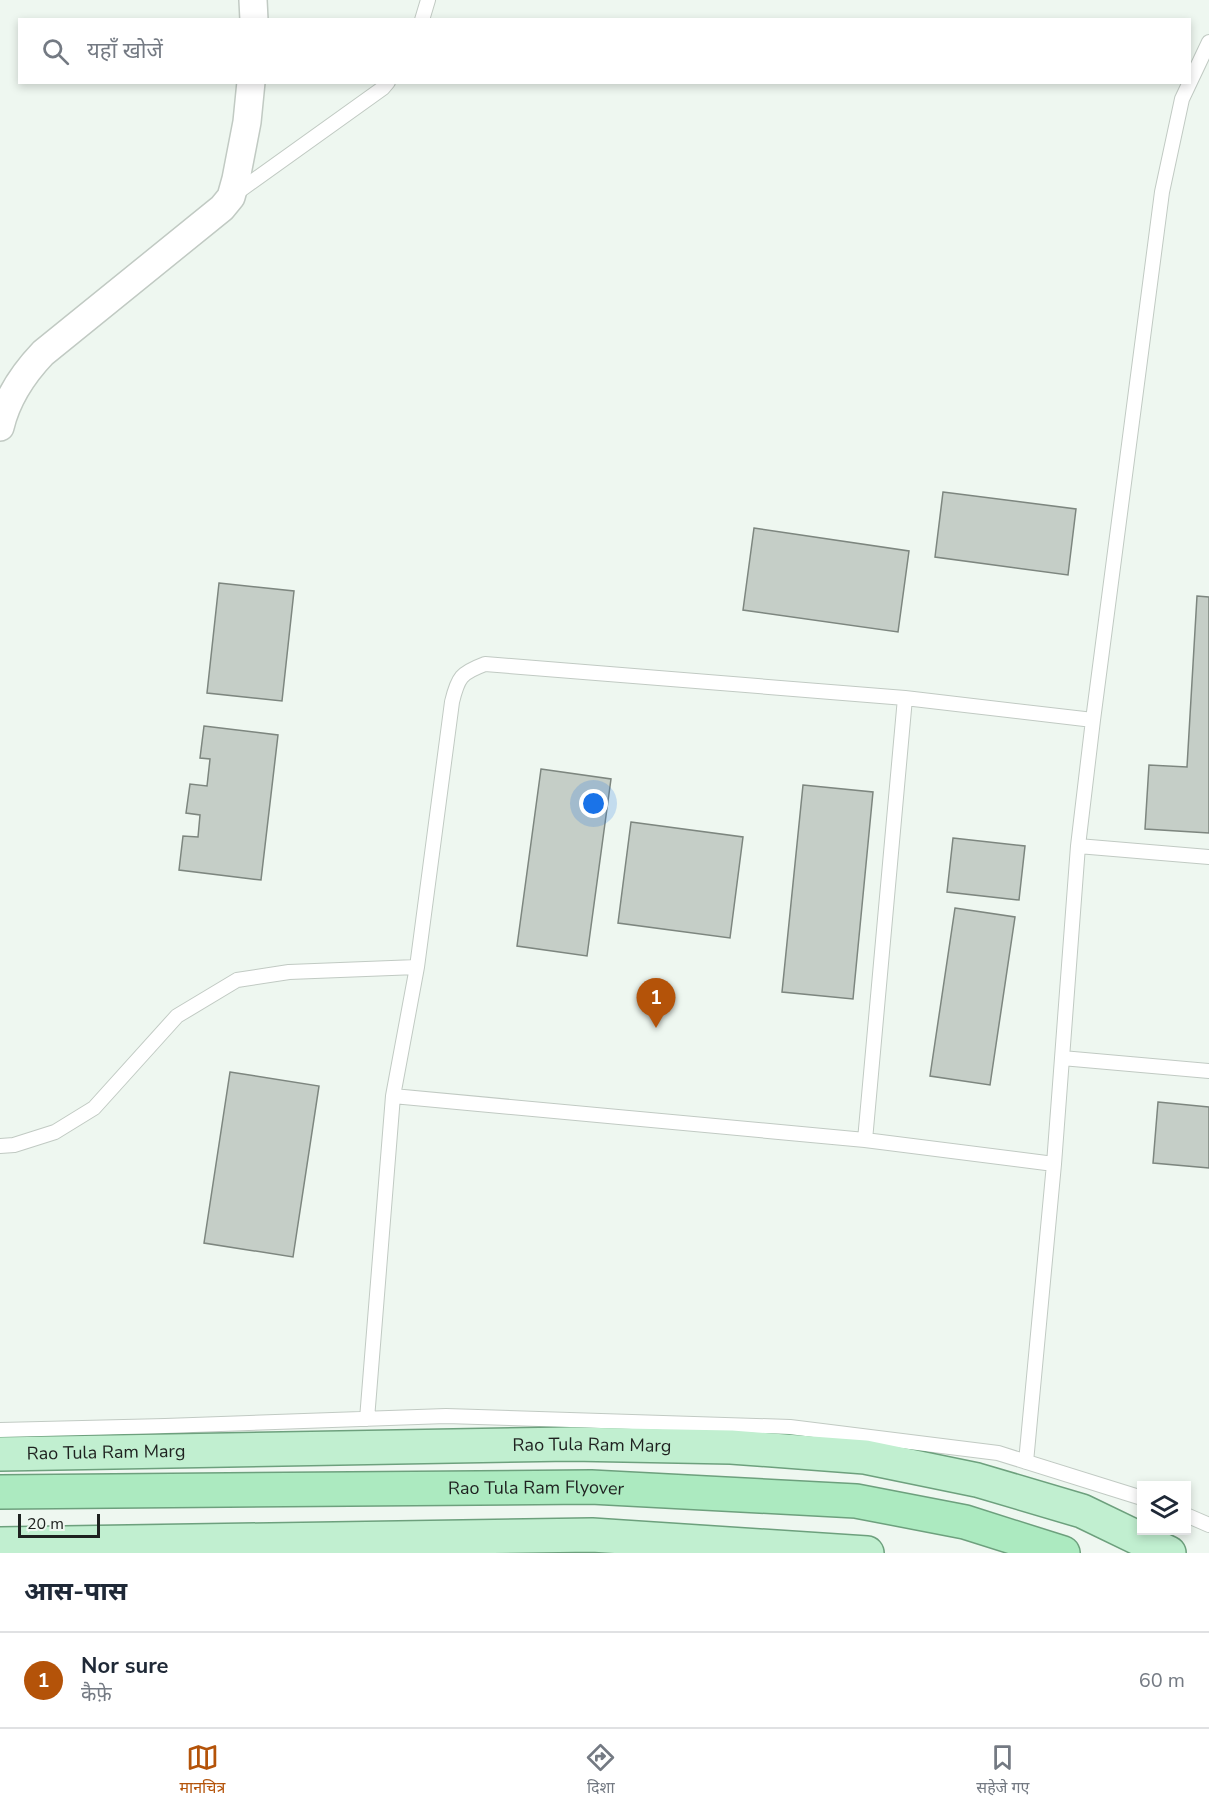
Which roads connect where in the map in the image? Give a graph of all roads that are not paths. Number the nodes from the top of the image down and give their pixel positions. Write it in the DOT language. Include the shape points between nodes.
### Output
graph roads {
  1 [pos="253,0"];
  2 [pos="428,0"];
  3 [pos="254,18"];
  4 [pos="423,18"];
  5 [pos="1209,42"];
  6 [pos="1191,80"];
  7 [pos="251,84"];
  8 [pos="386,84"];
  9 [pos="1189,84"];
  10 [pos="231,197"];
  11 [pos="0,428"];
  12 [pos="905,698"];
  13 [pos="1093,720"];
  14 [pos="1078,846"];
  15 [pos="1209,857"];
  16 [pos="417,967"];
  17 [pos="1062,1058"];
  18 [pos="1209,1071"];
  19 [pos="393,1096"];
  20 [pos="865,1140"];
  21 [pos="0,1146"];
  22 [pos="1054,1164"];
  23 [pos="368,1419"];
  24 [pos="0,1430"];
  25 [pos="0,1454"];
  26 [pos="1026,1462"];
  27 [pos="0,1492"];
  28 [pos="1137,1496"];
  29 [pos="1191,1517"];
  30 [pos="1209,1525"];
  31 [pos="0,1544"];
  32 [pos="867,1553"];
  33 [pos="1063,1553"];
  34 [pos="1169,1553"];
  1 -- 3 [label="street"];
  2 -- 4 [label="lane"];
  5 -- 6 [label="lane"];
  7 -- 10 [label="street"];
  8 -- 10 [label="lane"];
  9 -- 13 [label="lane" via="1182,99 1162,192"];
  10 -- 11 [label="street" via="30,366 11,396"];
  12 -- 13 [label="lane"];
  12 -- 16 [label="lane" via="485,664 466,671 456,684 452,702"];
  12 -- 20 [label="lane"];
  13 -- 14 [label="lane"];
  14 -- 15 [label="lane"];
  14 -- 17 [label="lane"];
  16 -- 19 [label="lane"];
  16 -- 21 [label="lane" via="289,972 237,980 177,1016 94,1108 55,1131"];
  17 -- 18 [label="lane"];
  17 -- 22 [label="lane"];
  19 -- 20 [label="lane"];
  19 -- 23 [label="lane"];
  20 -- 22 [label="lane"];
  22 -- 26 [label="lane"];
  23 -- 24 [label="lane"];
  23 -- 26 [label="lane" via="446,1416 790,1427 998,1453"];
  25 -- 34 [label="main road, Rao Tula Ram Marg" via="571,1444 731,1447 865,1457 977,1480 1082,1511"];
  26 -- 28 [label="lane"];
  27 -- 33 [label="highway, Rao Tula Ram Flyover" via="591,1487 856,1502 964,1522"];
  29 -- 30 [label="lane"];
  31 -- 32 [label="main road" via="592,1535"];
}
